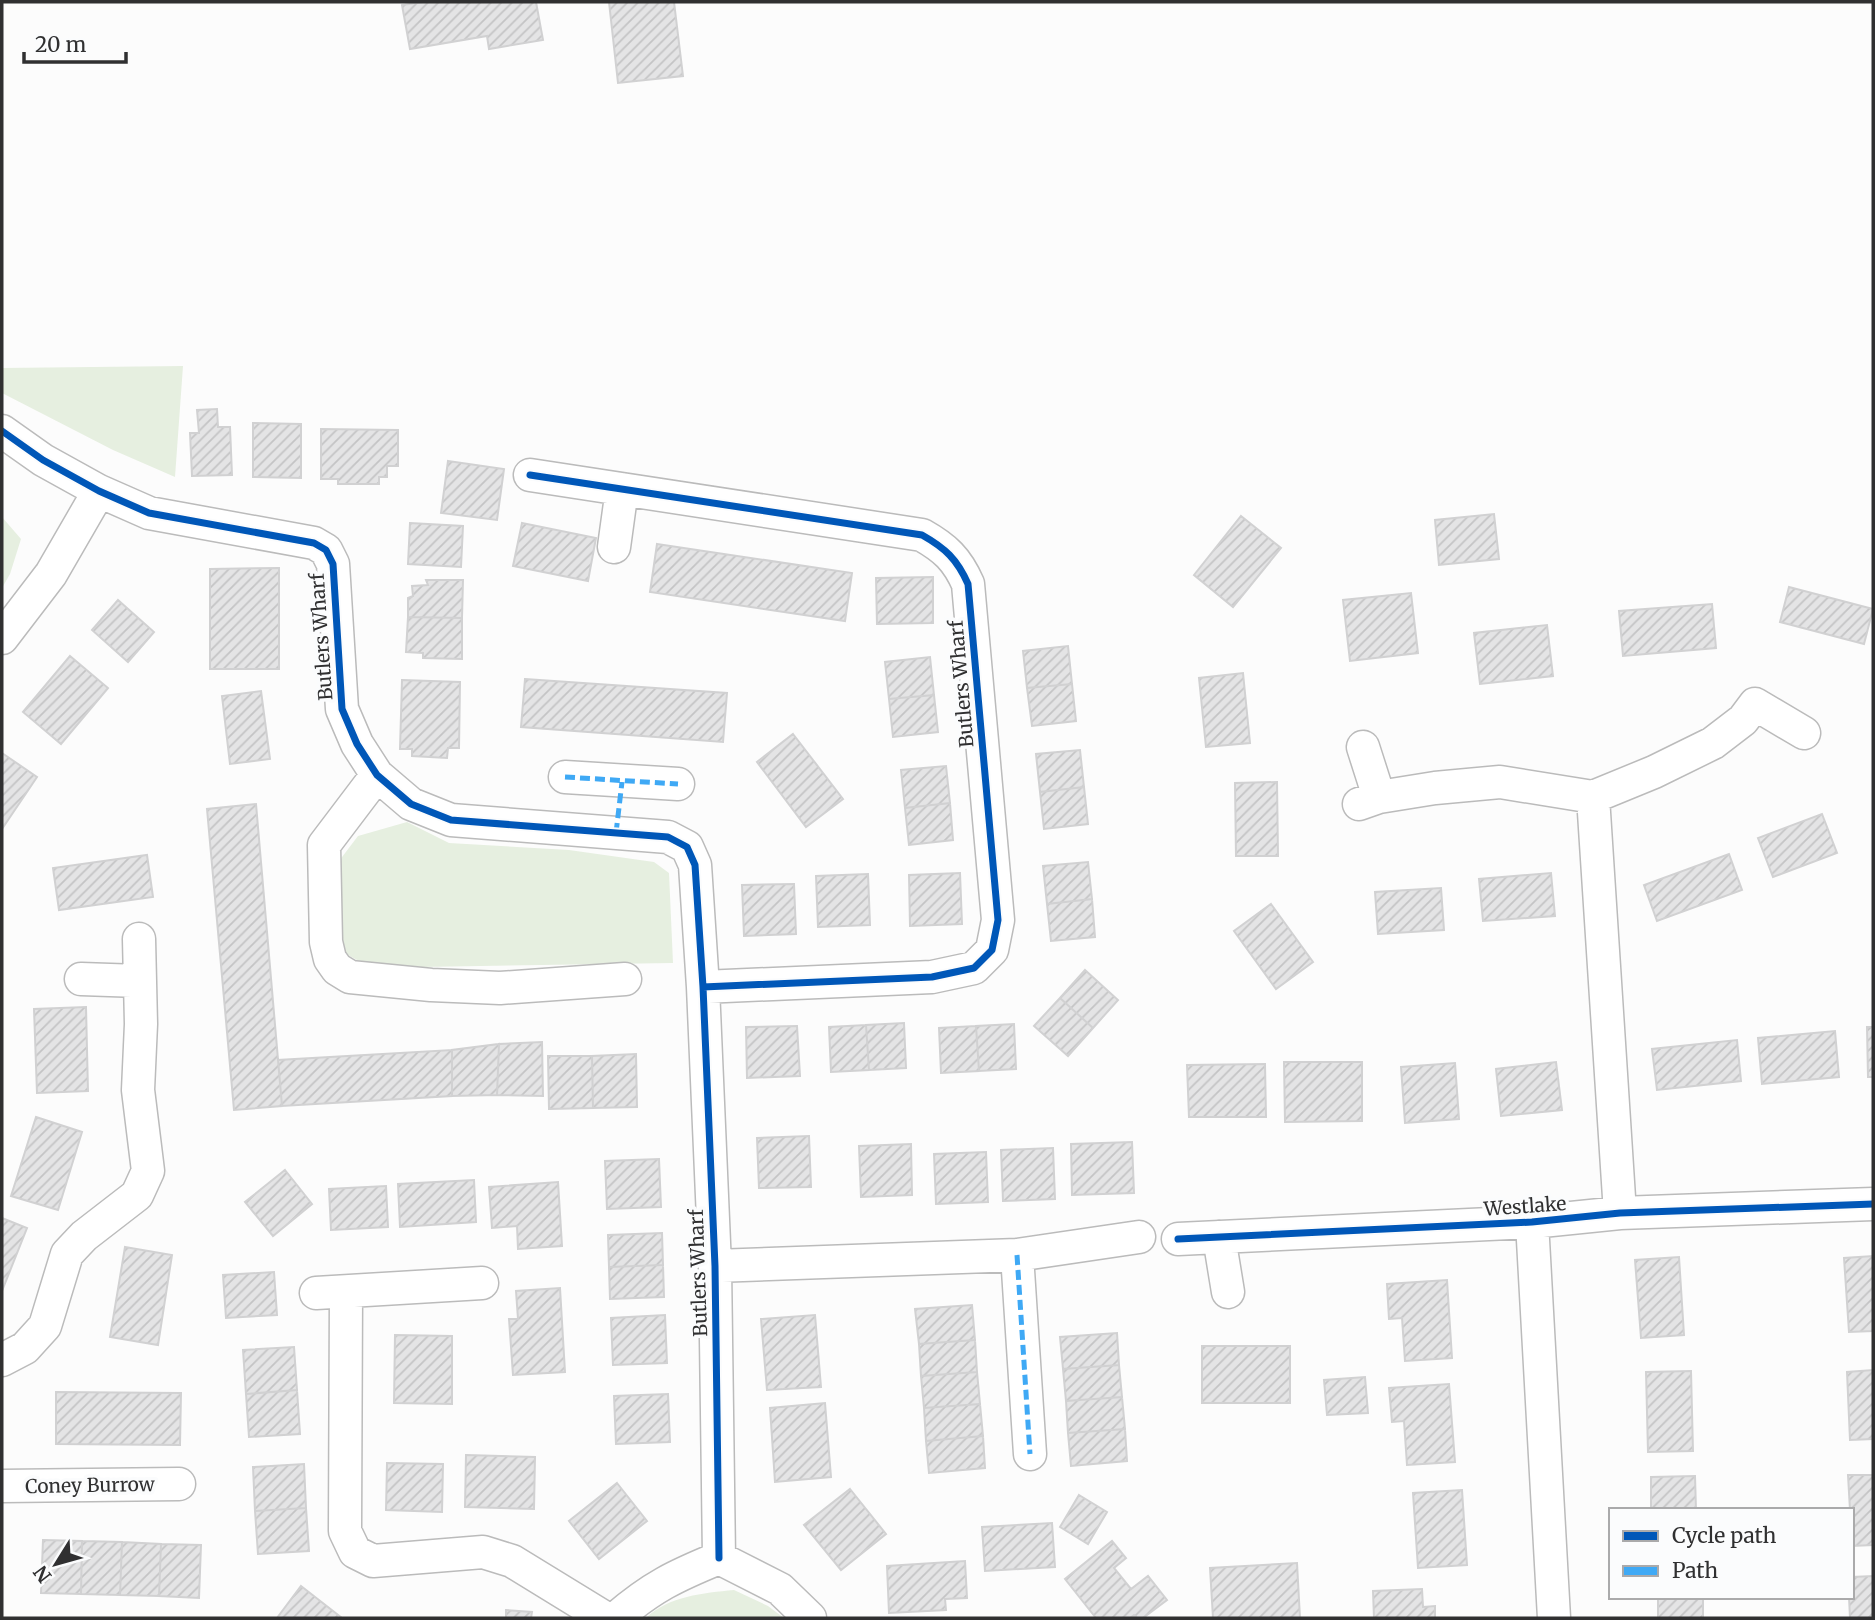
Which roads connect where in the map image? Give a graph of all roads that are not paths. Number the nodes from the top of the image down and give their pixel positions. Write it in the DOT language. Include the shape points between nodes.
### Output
graph roads {
  1 [pos="2,431"];
  2 [pos="530,475"];
  3 [pos="622,489"];
  4 [pos="99,491"];
  5 [pos="614,547"];
  6 [pos="2,639"];
  7 [pos="1804,733"];
  8 [pos="1363,747"];
  9 [pos="377,775"];
  10 [pos="565,776"];
  11 [pos="622,782"];
  12 [pos="678,784"];
  13 [pos="1592,797"];
  14 [pos="616,833"];
  15 [pos="139,939"];
  16 [pos="81,979"];
  17 [pos="625,979"];
  18 [pos="139,981"];
  19 [pos="703,987"];
  20 [pos="1873,1204"];
  21 [pos="1620,1213"];
  22 [pos="1532,1222"];
  23 [pos="1139,1237"];
  24 [pos="1219,1237"];
  25 [pos="1178,1239"];
  26 [pos="1017,1255"];
  27 [pos="715,1266"];
  28 [pos="482,1283"];
  29 [pos="1228,1292"];
  30 [pos="2,1360"];
  31 [pos="1030,1454"];
  32 [pos="179,1484"];
  33 [pos="2,1486"];
  34 [pos="719,1558"];
  35 [pos="605,1618"];
  36 [pos="616,1618"];
  37 [pos="810,1618"];
  38 [pos="1554,1618"];
  1 -- 4 [label="street, Butlers Wharf"];
  2 -- 3 [label="street, Butlers Wharf"];
  3 -- 5 [label="street"];
  3 -- 19 [label="street, Butlers Wharf" via="922,535 945,548 968,584 998,920 992,950 974,968 932,977"];
  4 -- 6 [label="street" via="51,574"];
  4 -- 9 [label="street, Butlers Wharf" via="149,513 314,542 326,550 333,564 342,709"];
  7 -- 13 [label="street" via="1755,704 1743,720 1713,743"];
  8 -- 13 [label="street" via="1369,800 1500,782"];
  9 -- 14 [label="street, Butlers Wharf" via="411,804 451,820"];
  9 -- 17 [label="street" via="324,845 327,942 337,969 350,977 500,988"];
  10 -- 11 [label="street"];
  11 -- 12 [label="street"];
  11 -- 14 [label="street"];
  13 -- 21 [label="street"];
  14 -- 19 [label="street, Butlers Wharf" via="668,837 687,848 695,865"];
  15 -- 18 [label="street"];
  16 -- 18 [label="street"];
  18 -- 30 [label="street" via="138,1090 148,1171 137,1195 67,1254 46,1326 25,1348"];
  19 -- 27 [label="street, Butlers Wharf"];
  20 -- 21 [label="street, Westlake"];
  21 -- 22 [label="street, Westlake"];
  22 -- 24 [label="street, Westlake"];
  22 -- 38 [label="street, Westlake"];
  23 -- 26 [label="street, Butlers Wharf"];
  24 -- 25 [label="street, Westlake"];
  24 -- 29 [label="street"];
  26 -- 27 [label="street, Butlers Wharf"];
  26 -- 31 [label="street"];
  27 -- 34 [label="street, Butlers Wharf"];
  28 -- 35 [label="street" via="331,1292 345,1531 355,1552 373,1561 483,1552 512,1562"];
  32 -- 33 [label="street, Coney Burrow"];
  34 -- 36 [label="street" via="675,1576"];
  34 -- 37 [label="street" via="780,1589"];
}
